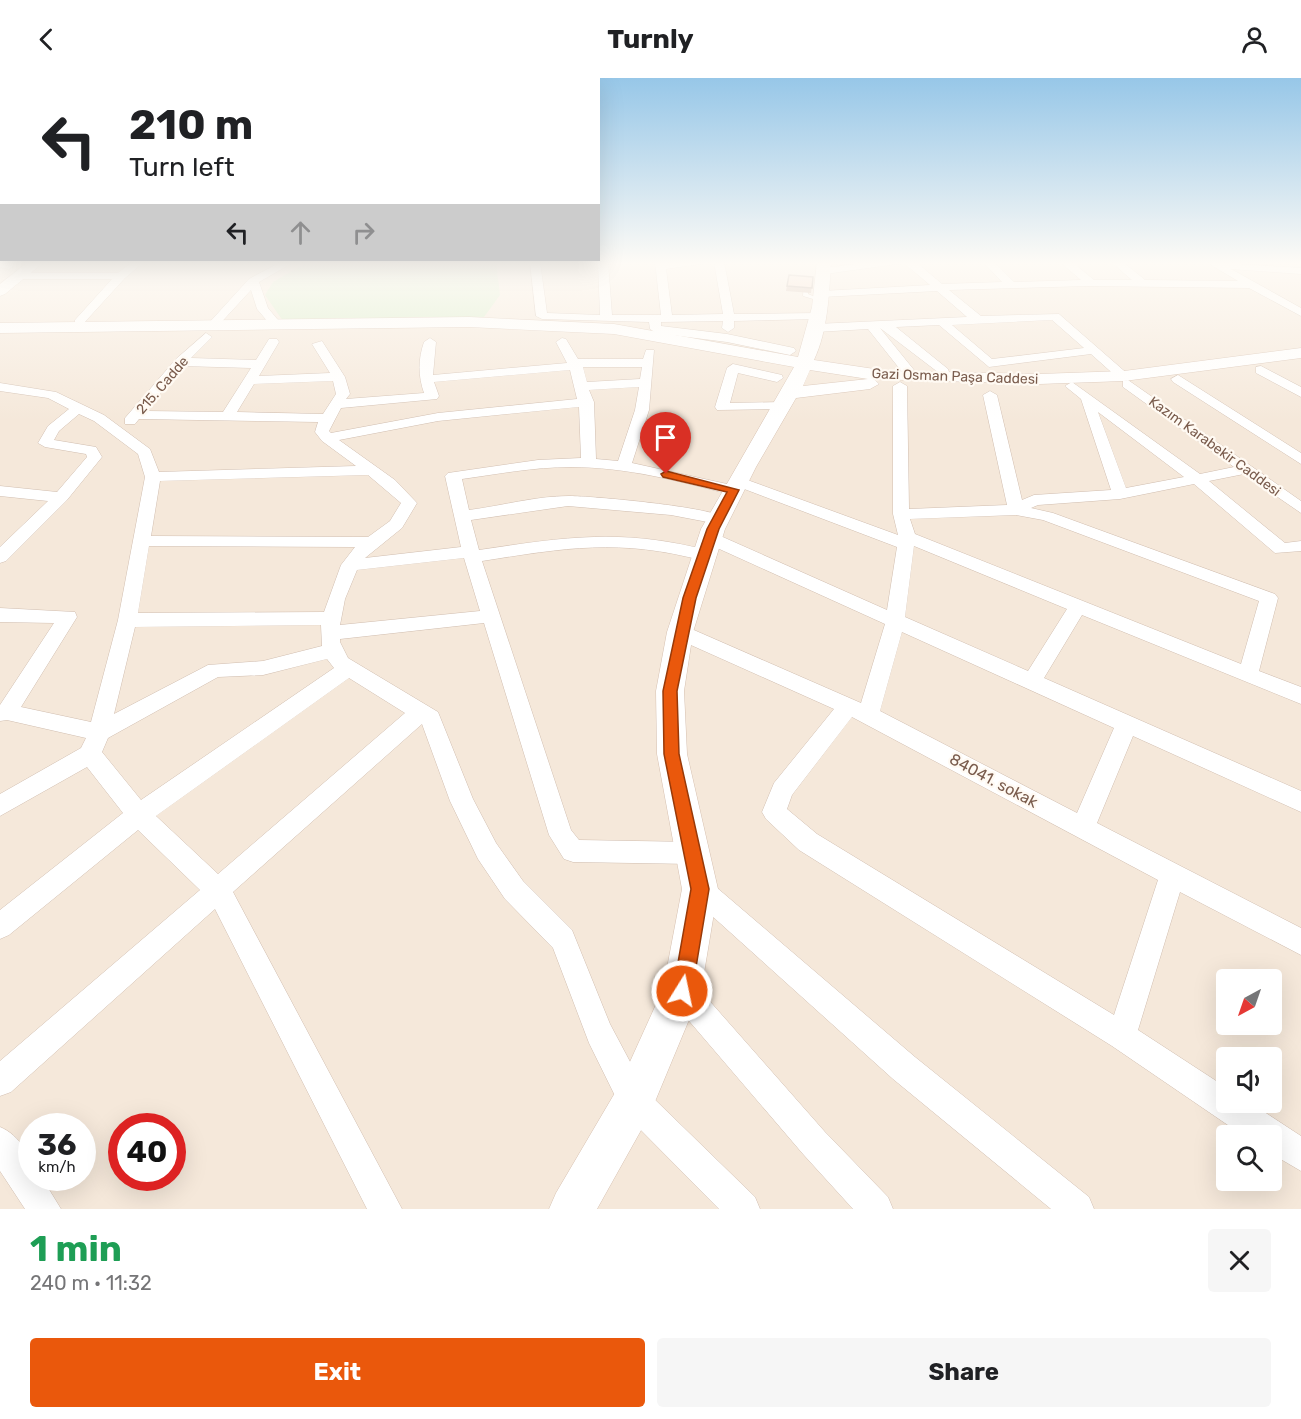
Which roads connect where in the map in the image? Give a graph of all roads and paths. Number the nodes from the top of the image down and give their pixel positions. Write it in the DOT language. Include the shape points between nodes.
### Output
graph roads {
  1 [pos="86,315"];
  2 [pos="224,315"];
  3 [pos="268,315"];
  4 [pos="542,315"];
  5 [pos="606,315"];
  6 [pos="832,315"];
  7 [pos="860,315"];
  8 [pos="972,315"];
  9 [pos="729,316"];
  10 [pos="654,317"];
  11 [pos="667,317"];
  12 [pos="272,320"];
  13 [pos="606,320"];
  14 [pos="978,320"];
  15 [pos="79,322"];
  16 [pos="943,323"];
  17 [pos="886,325"];
  18 [pos="872,326"];
  19 [pos="0,328"];
  20 [pos="209,332"];
  21 [pos="808,333"];
  22 [pos="0,337"];
  23 [pos="727,338"];
  24 [pos="273,342"];
  25 [pos="430,342"];
  26 [pos="562,342"];
  27 [pos="318,344"];
  28 [pos="1094,350"];
  29 [pos="1301,353"];
  30 [pos="180,363"];
  31 [pos="1301,363"];
  32 [pos="260,364"];
  33 [pos="576,365"];
  34 [pos="1261,370"];
  35 [pos="943,372"];
  36 [pos="339,377"];
  37 [pos="898,377"];
  38 [pos="426,379"];
  39 [pos="1178,379"];
  40 [pos="251,380"];
  41 [pos="1126,380"];
  42 [pos="645,383"];
  43 [pos="580,386"];
  44 [pos="1072,386"];
  45 [pos="0,387"];
  46 [pos="1301,393"];
  47 [pos="990,395"];
  48 [pos="432,396"];
  49 [pos="1087,400"];
  50 [pos="587,402"];
  51 [pos="78,408"];
  52 [pos="135,415"];
  53 [pos="228,416"];
  54 [pos="438,417"];
  55 [pos="331,420"];
  56 [pos="119,434"];
  57 [pos="1301,460"];
  58 [pos="589,463"];
  59 [pos="623,467"];
  60 [pos="1247,469"];
  61 [pos="369,470"];
  62 [pos="153,477"];
  63 [pos="1196,478"];
  64 [pos="735,485"];
  65 [pos="0,491"];
  66 [pos="1120,494"];
  67 [pos="61,496"];
  68 [pos="1294,496"];
  69 [pos="1301,508"];
  70 [pos="1017,510"];
  71 [pos="901,514"];
  72 [pos="462,516"];
  73 [pos="711,537"];
  74 [pos="140,541"];
  75 [pos="906,541"];
  76 [pos="373,542"];
  77 [pos="1301,546"];
  78 [pos="471,554"];
  79 [pos="1,555"];
  80 [pos="350,566"];
  81 [pos="1078,606"];
  82 [pos="0,615"];
  83 [pos="490,616"];
  84 [pos="127,620"];
  85 [pos="896,621"];
  86 [pos="680,632"];
  87 [pos="332,634"];
  88 [pos="348,668"];
  89 [pos="1248,674"];
  90 [pos="1032,681"];
  91 [pos="1301,696"];
  92 [pos="859,710"];
  93 [pos="420,712"];
  94 [pos="3,713"];
  95 [pos="1127,724"];
  96 [pos="99,732"];
  97 [pos="90,754"];
  98 [pos="1301,802"];
  99 [pos="0,806"];
  100 [pos="139,815"];
  101 [pos="1083,827"];
  102 [pos="693,853"];
  103 [pos="1173,874"];
  104 [pos="700,889"];
  105 [pos="219,891"];
  106 [pos="0,926"];
  107 [pos="1301,942"];
  108 [pos="682,991"];
  109 [pos="1122,1036"];
  110 [pos="0,1081"];
  111 [pos="634,1101"];
  112 [pos="0,1143"];
  113 [pos="1301,1155"];
  114 [pos="44,1209"];
  115 [pos="385,1209"];
  116 [pos="572,1209"];
  117 [pos="743,1209"];
  118 [pos="876,1209"];
  119 [pos="1077,1209"];
  1 -- 15 [label="street"];
  2 -- 20 [label="street, 215. Cadde"];
  3 -- 12 [label="street"];
  4 -- 13 [label="street"];
  5 -- 13 [label="street"];
  6 -- 21 [label="street"];
  7 -- 21 [label="street"];
  8 -- 14 [label="street"];
  9 -- 11 [label="street"];
  9 -- 21 [label="street"];
  9 -- 23 [label="street"];
  10 -- 11 [label="street"];
  10 -- 13 [label="street"];
  10 -- 23 [label="street" via="656,329"];
  14 -- 16 [label="street"];
  14 -- 28 [label="street, Kazım Karabekir Caddesi" via="1054,316"];
  16 -- 17 [label="street"];
  16 -- 28 [label="street" via="989,363"];
  17 -- 18 [label="street"];
  17 -- 35 [label="street"];
  18 -- 21 [label="street"];
  18 -- 37 [label="street"];
  19 -- 20 [label="main road"];
  20 -- 21 [label="main road" via="408,330 606,337"];
  20 -- 22 [label="main road"];
  20 -- 30 [label="street, 215. Cadde"];
  21 -- 23 [label="street"];
  21 -- 37 [label="main road" via="853,367"];
  21 -- 37 [label="main road, Gazi Osman Paşa Caddesi" via="870,384"];
  21 -- 64 [label="main road"];
  24 -- 32 [label="street"];
  25 -- 38 [label="street" via="426,351"];
  26 -- 33 [label="street"];
  27 -- 36 [label="street"];
  28 -- 41 [label="street, Kazım Karabekir Caddesi"];
  29 -- 41 [label="main road, Gazi Osman Paşa Caddesi"];
  30 -- 32 [label="street"];
  30 -- 52 [label="street, 215. Cadde"];
  31 -- 34 [label="main road, Gazi Osman Paşa Caddesi"];
  32 -- 40 [label="street"];
  33 -- 38 [label="street"];
  33 -- 42 [label="street" via="649,358"];
  33 -- 43 [label="street"];
  34 -- 39 [label="main road, Gazi Osman Paşa Caddesi"];
  34 -- 46 [label="street"];
  36 -- 40 [label="street"];
  36 -- 55 [label="street" via="343,394"];
  37 -- 41 [label="main road, Gazi Osman Paşa Caddesi"];
  37 -- 44 [label="main road, Gazi Osman Paşa Caddesi"];
  37 -- 71 [label="street"];
  38 -- 48 [label="street"];
  39 -- 41 [label="main road, Gazi Osman Paşa Caddesi"];
  39 -- 57 [label="street"];
  40 -- 53 [label="street"];
  41 -- 44 [label="main road, Gazi Osman Paşa Caddesi"];
  41 -- 60 [label="street, Kazım Karabekir Caddesi"];
  42 -- 43 [label="street"];
  42 -- 59 [label="street" via="642,410"];
  43 -- 50 [label="street"];
  44 -- 49 [label="street"];
  45 -- 51 [label="street" via="51,395"];
  47 -- 70 [label="street"];
  48 -- 54 [label="street"];
  48 -- 55 [label="street"];
  49 -- 63 [label="street"];
  49 -- 66 [label="street"];
  50 -- 54 [label="street"];
  50 -- 58 [label="street"];
  51 -- 56 [label="street"];
  51 -- 67 [label="street" via="53,429 45,443 91,450 95,458"];
  52 -- 53 [label="street"];
  52 -- 56 [label="street, 215. Cadde"];
  53 -- 55 [label="street"];
  54 -- 55 [label="street"];
  55 -- 61 [label="street"];
  56 -- 62 [label="street" via="145,452"];
  58 -- 59 [label="street"];
  58 -- 72 [label="street" via="543,464 453,476"];
  59 -- 64 [label="street"];
  60 -- 63 [label="street"];
  60 -- 68 [label="street, Kazım Karabekir Caddesi"];
  61 -- 62 [label="street"];
  61 -- 76 [label="street" via="398,489 409,503 399,523"];
  62 -- 74 [label="street"];
  63 -- 66 [label="street"];
  63 -- 77 [label="street" via="1281,549"];
  64 -- 73 [label="main road"];
  64 -- 75 [label="street"];
  65 -- 67 [label="street"];
  66 -- 70 [label="street" via="1034,500"];
  67 -- 79 [label="street"];
  68 -- 69 [label="street, Kazım Karabekir Caddesi"];
  70 -- 71 [label="street"];
  70 -- 89 [label="street" via="1047,516 1269,598"];
  71 -- 75 [label="street"];
  72 -- 73 [label="street" via="568,501 671,510"];
  72 -- 78 [label="street"];
  73 -- 78 [label="street" via="660,544 617,540 566,543"];
  73 -- 85 [label="street"];
  73 -- 86 [label="main road"];
  74 -- 76 [label="street"];
  74 -- 84 [label="street"];
  75 -- 81 [label="street"];
  75 -- 85 [label="street"];
  76 -- 80 [label="street"];
  78 -- 80 [label="street"];
  78 -- 83 [label="street"];
  80 -- 87 [label="street" via="338,591"];
  81 -- 89 [label="street"];
  81 -- 90 [label="street"];
  82 -- 94 [label="street" via="68,617"];
  83 -- 87 [label="street"];
  83 -- 102 [label="street" via="561,835 573,851"];
  84 -- 87 [label="street"];
  84 -- 96 [label="street"];
  85 -- 90 [label="street"];
  85 -- 92 [label="street"];
  86 -- 92 [label="street, 84041. sokak"];
  86 -- 102 [label="main road" via="670,691 672,754"];
  87 -- 88 [label="street"];
  87 -- 96 [label="street" via="263,668 215,670"];
  88 -- 93 [label="street"];
  88 -- 100 [label="street"];
  89 -- 91 [label="street"];
  90 -- 95 [label="street"];
  92 -- 101 [label="street, 84041. sokak"];
  92 -- 109 [label="street" via="782,790 774,812 808,842"];
  93 -- 105 [label="street"];
  93 -- 111 [label="street" via="430,718 462,801 487,851 514,890 563,939 599,1033"];
  94 -- 96 [label="street"];
  95 -- 98 [label="street"];
  95 -- 101 [label="street"];
  96 -- 97 [label="street"];
  97 -- 99 [label="street"];
  97 -- 100 [label="street"];
  100 -- 105 [label="street"];
  100 -- 106 [label="street"];
  101 -- 103 [label="street, 84041. sokak"];
  102 -- 104 [label="main road"];
  103 -- 107 [label="street, 84041. sokak"];
  103 -- 109 [label="street"];
  104 -- 108 [label="main road"];
  104 -- 119 [label="street" via="904,1068"];
  105 -- 110 [label="street"];
  105 -- 115 [label="street"];
  108 -- 111 [label="main road"];
  108 -- 118 [label="street"];
  109 -- 113 [label="street"];
  111 -- 116 [label="main road"];
  111 -- 117 [label="street"];
  112 -- 114 [label="street"];
}
